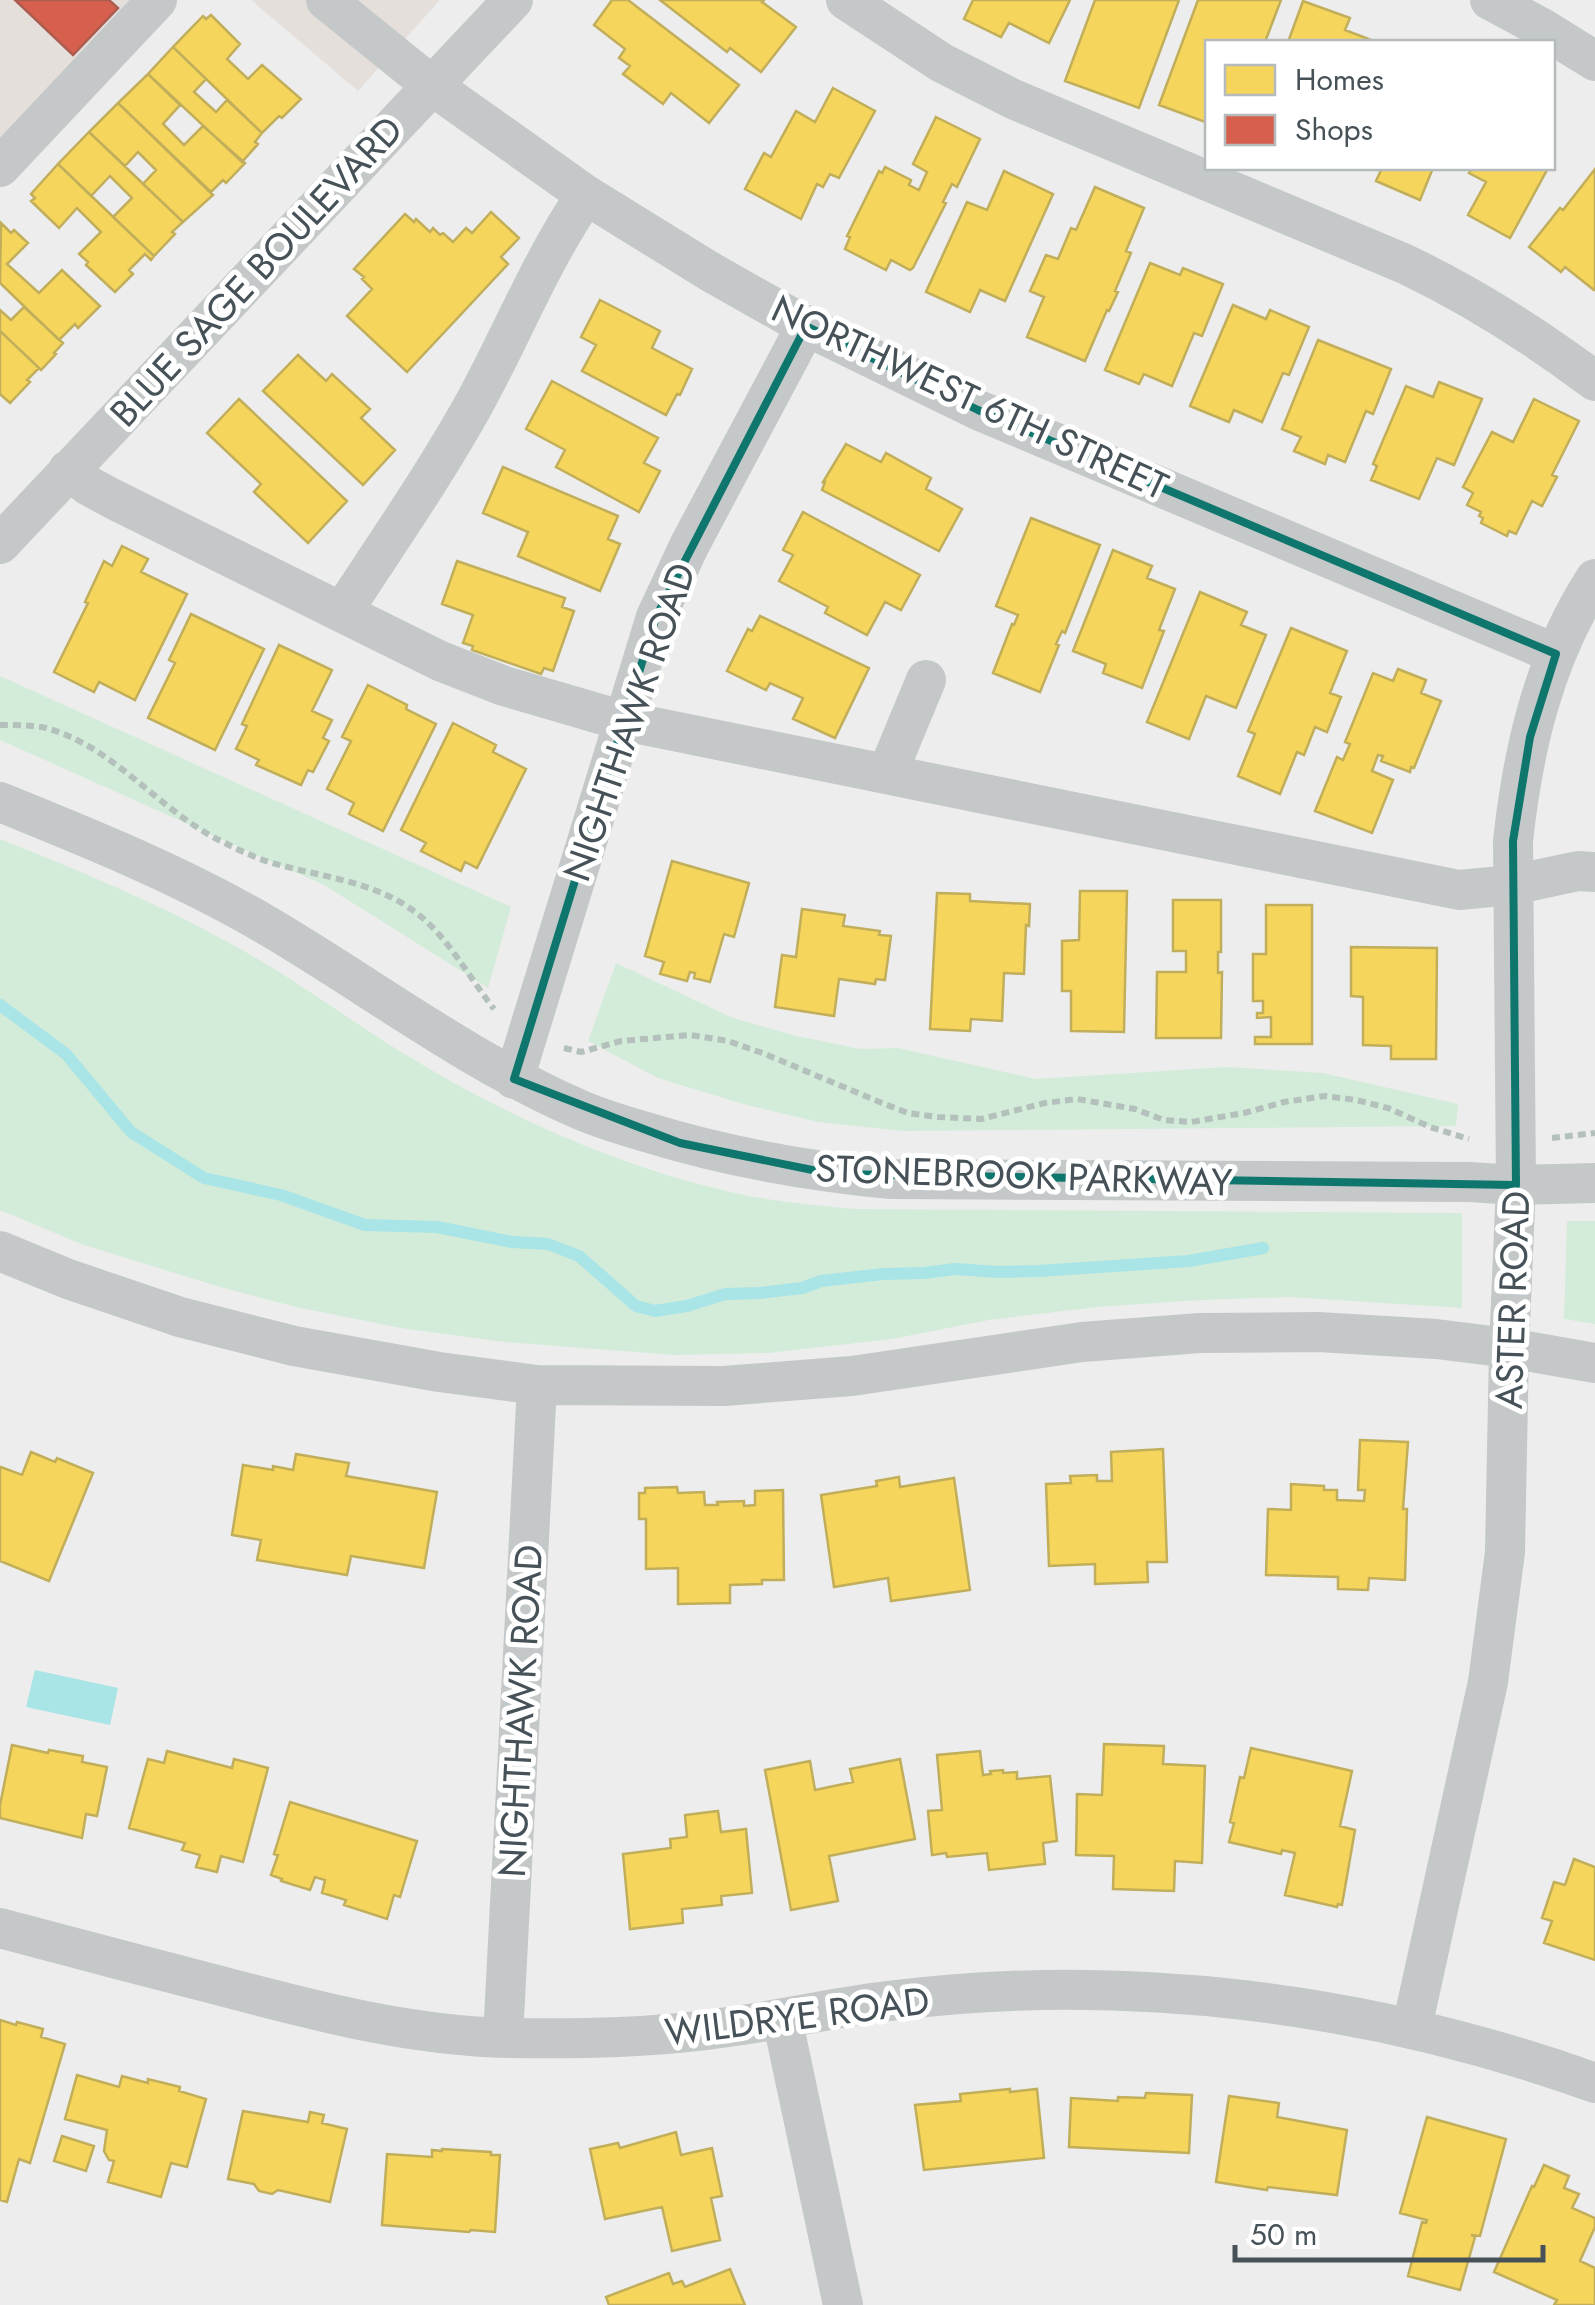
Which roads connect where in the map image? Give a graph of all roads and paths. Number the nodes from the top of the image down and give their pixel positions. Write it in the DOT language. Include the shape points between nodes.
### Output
graph roads {
  1 [pos="157,0"];
  2 [pos="326,0"];
  3 [pos="512,0"];
  4 [pos="846,0"];
  5 [pos="1490,0"];
  6 [pos="1595,60"];
  7 [pos="431,86"];
  8 [pos="0,166"];
  9 [pos="586,195"];
  10 [pos="806,326"];
  11 [pos="1595,380"];
  12 [pos="68,470"];
  13 [pos="0,544"];
  14 [pos="1595,579"];
  15 [pos="342,611"];
  16 [pos="1556,654"];
  17 [pos="926,680"];
  18 [pos="624,720"];
  19 [pos="0,725"];
  20 [pos="887,774"];
  21 [pos="0,802"];
  22 [pos="1595,872"];
  23 [pos="1512,885"];
  24 [pos="494,1008"];
  25 [pos="580,1052"];
  26 [pos="514,1078"];
  27 [pos="1467,1139"];
  28 [pos="1595,1184"];
  29 [pos="1516,1185"];
  30 [pos="0,1251"];
  31 [pos="1509,1348"];
  32 [pos="1595,1364"];
  33 [pos="537,1385"];
  34 [pos="0,1928"];
  35 [pos="782,2018"];
  36 [pos="1412,2027"];
  37 [pos="504,2038"];
  38 [pos="1595,2083"];
  39 [pos="842,2305"];
  1 -- 8 [label="street"];
  2 -- 7 [label="street, NORTHWEST 6TH STREET"];
  3 -- 7 [label="street, BLUE SAGE BOULEVARD"];
  4 -- 11 [label="street" via="942,63 1013,99 1444,283"];
  5 -- 6 [label="street"];
  7 -- 9 [label="street, NORTHWEST 6TH STREET"];
  7 -- 12 [label="street, BLUE SAGE BOULEVARD"];
  9 -- 10 [label="street, NORTHWEST 6TH STREET"];
  9 -- 15 [label="street" via="473,404"];
  10 -- 16 [label="street, NORTHWEST 6TH STREET" via="978,410"];
  10 -- 18 [label="street, NIGHTHAWK ROAD" via="680,564"];
  12 -- 13 [label="street, BLUE SAGE BOULEVARD"];
  12 -- 15 [label="street" via="113,499"];
  14 -- 16 [label="street, ASTER ROAD"];
  15 -- 18 [label="street" via="504,686"];
  16 -- 23 [label="street, ASTER ROAD" via="1518,792"];
  17 -- 20 [label="street"];
  18 -- 20 [label="street"];
  18 -- 26 [label="street, NIGHTHAWK ROAD"];
  19 -- 24 [label="path" via="66,736 106,758 196,829 262,859 379,892 410,908 435,929"];
  20 -- 23 [label="street" via="1459,890"];
  21 -- 26 [label="street, STONEBROOK PARKWAY" via="137,859 258,920"];
  22 -- 23 [label="street"];
  23 -- 29 [label="street, ASTER ROAD"];
  25 -- 27 [label="path" via="674,1036 728,1041 882,1104 938,1117 980,1119 1077,1099 1191,1122 1324,1096 1388,1108"];
  26 -- 29 [label="street, STONEBROOK PARKWAY" via="577,1109 680,1143 832,1174"];
  28 -- 29 [label="street, STONEBROOK PARKWAY"];
  29 -- 31 [label="street, ASTER ROAD"];
  30 -- 33 [label="street" via="180,1317 294,1346"];
  31 -- 32 [label="street"];
  31 -- 33 [label="street" via="1318,1332 1200,1333 1082,1342 852,1376 724,1386"];
  31 -- 36 [label="street, ASTER ROAD" via="1505,1552 1488,1682"];
  33 -- 37 [label="street, NIGHTHAWK ROAD"];
  34 -- 37 [label="street, WILDRYE ROAD" via="335,2017"];
  35 -- 36 [label="street, WILDRYE ROAD" via="890,2000 1126,1990 1256,2000"];
  35 -- 37 [label="street, WILDRYE ROAD" via="609,2039"];
  35 -- 39 [label="street"];
  36 -- 38 [label="street, WILDRYE ROAD"];
}
